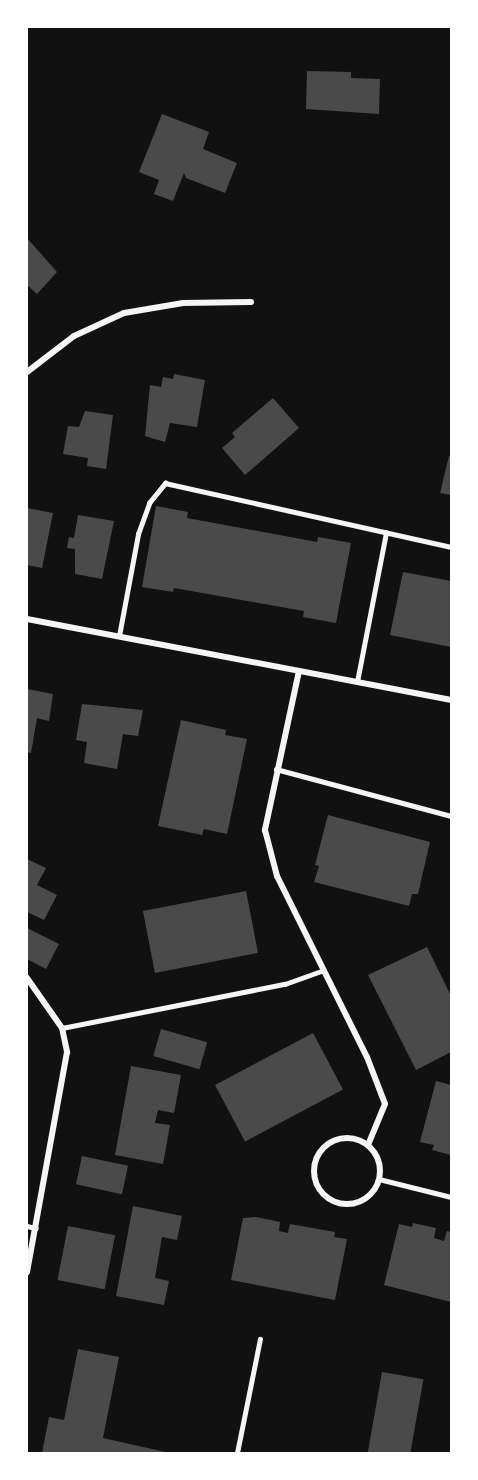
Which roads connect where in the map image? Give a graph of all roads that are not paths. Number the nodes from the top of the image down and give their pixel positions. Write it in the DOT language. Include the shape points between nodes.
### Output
graph roads {
  1 [pos="251,302"];
  2 [pos="27,372"];
  3 [pos="386,533"];
  4 [pos="451,547"];
  5 [pos="27,619"];
  6 [pos="119,636"];
  7 [pos="299,671"];
  8 [pos="357,682"];
  9 [pos="451,700"];
  10 [pos="276,769"];
  11 [pos="451,816"];
  12 [pos="324,970"];
  13 [pos="27,978"];
  14 [pos="62,1028"];
  15 [pos="368,1145"];
  16 [pos="379,1179"];
  17 [pos="451,1197"];
  18 [pos="27,1226"];
  19 [pos="36,1228"];
  20 [pos="27,1272"];
  21 [pos="260,1339"];
  22 [pos="237,1453"];
  1 -- 2 [label="street" via="183,303 124,313 74,336"];
  3 -- 4 [label="lane"];
  3 -- 6 [label="lane" via="165,483 149,503 138,534"];
  3 -- 8 [label="lane"];
  5 -- 6 [label="street"];
  6 -- 7 [label="street"];
  7 -- 8 [label="street"];
  7 -- 10 [label="street"];
  8 -- 9 [label="street"];
  10 -- 11 [label="lane"];
  10 -- 12 [label="street" via="265,824 270,855"];
  12 -- 14 [label="lane" via="274,987"];
  12 -- 15 [label="street" via="386,1104"];
  13 -- 14 [label="street"];
  14 -- 19 [label="street" via="67,1052"];
  15 -- 16 [label="street" via="379,1162"];
  15 -- 16 [label="street" via="347,1138 326,1145 315,1164 317,1186 333,1201 354,1203 372,1192"];
  16 -- 17 [label="lane"];
  18 -- 19 [label="lane"];
  19 -- 20 [label="street"];
  21 -- 22 [label="lane"];
}
